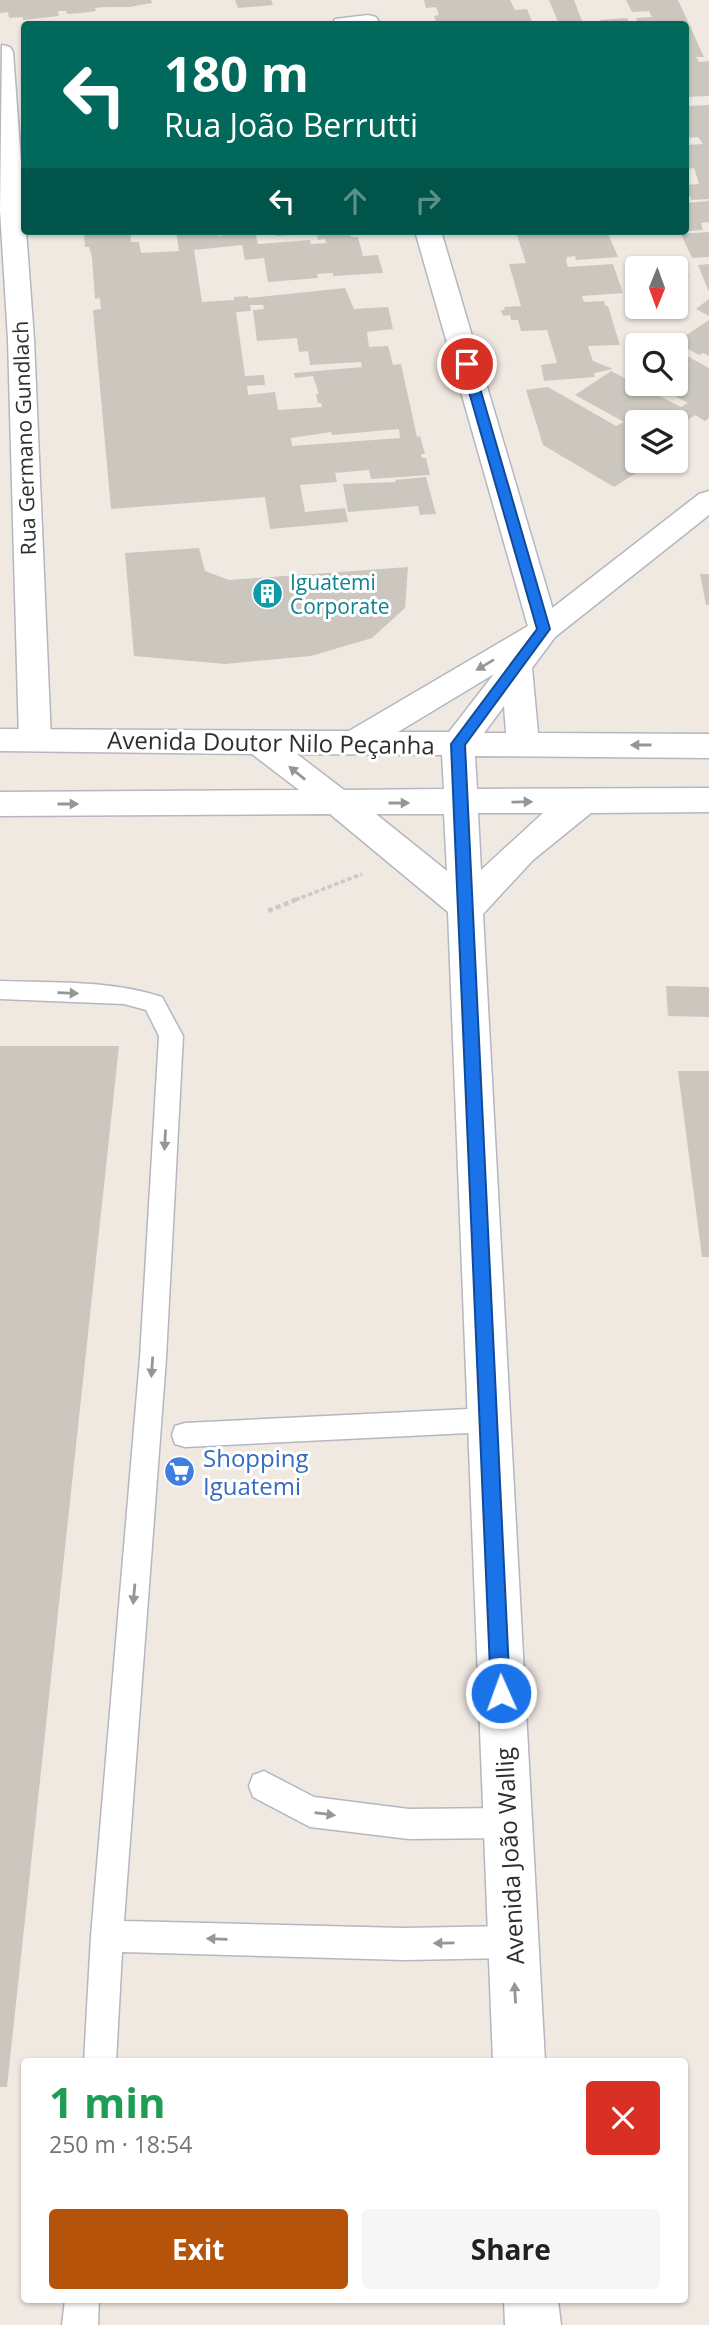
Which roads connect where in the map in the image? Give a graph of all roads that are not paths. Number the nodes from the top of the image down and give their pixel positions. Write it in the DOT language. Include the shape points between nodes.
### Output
graph roads {
  1 [pos="9,52"];
  2 [pos="429,235"];
  3 [pos="709,500"];
  4 [pos="544,629"];
  5 [pos="517,669"];
  6 [pos="0,740"];
  7 [pos="35,740"];
  8 [pos="258,741"];
  9 [pos="358,741"];
  10 [pos="458,744"];
  11 [pos="523,744"];
  12 [pos="709,746"];
  13 [pos="709,800"];
  14 [pos="582,802"];
  15 [pos="461,803"];
  16 [pos="0,804"];
  17 [pos="336,804"];
  18 [pos="467,909"];
  19 [pos="0,990"];
  20 [pos="489,1420"];
  21 [pos="185,1435"];
  22 [pos="264,1786"];
  23 [pos="506,1823"];
  24 [pos="107,1936"];
  25 [pos="513,1942"];
  26 [pos="100,2058"];
  27 [pos="519,2058"];
  28 [pos="82,2303"];
  29 [pos="531,2303"];
  30 [pos="80,2325"];
  31 [pos="533,2325"];
  1 -- 7 [label="main road, Rua Germano Gundlach"];
  2 -- 4 [label="main road"];
  3 -- 4 [label="main road"];
  4 -- 5 [label="main road"];
  4 -- 9 [label="main road, one-way"];
  5 -- 10 [label="main road"];
  5 -- 11 [label="main road"];
  6 -- 7 [label="main road, Avenida Doutor Nilo Peçanha"];
  7 -- 8 [label="main road, Avenida Doutor Nilo Peçanha"];
  8 -- 9 [label="main road, Avenida Doutor Nilo Peçanha"];
  17 -- 8 [label="main road, one-way"];
  9 -- 10 [label="main road, Avenida Doutor Nilo Peçanha"];
  10 -- 11 [label="main road, Avenida Doutor Nilo Peçanha"];
  10 -- 15 [label="main road, Avenida João Wallig"];
  12 -- 11 [label="main road, Avenida Doutor Nilo Peçanha, one-way"];
  13 -- 14 [label="main road"];
  15 -- 14 [label="main road, one-way"];
  14 -- 18 [label="main road" via="535,837"];
  17 -- 15 [label="main road, one-way"];
  15 -- 18 [label="main road, Avenida João Wallig"];
  16 -- 17 [label="main road, one-way"];
  17 -- 18 [label="main road" via="408,855"];
  18 -- 20 [label="main road, Avenida João Wallig"];
  19 -- 24 [label="lane, one-way" via="124,995 154,1003 171,1036 152,1358"];
  20 -- 21 [label="lane"];
  20 -- 23 [label="main road, Avenida João Wallig"];
  22 -- 23 [label="lane, one-way" via="310,1812 409,1824"];
  23 -- 25 [label="main road, Avenida João Wallig"];
  25 -- 24 [label="lane, one-way" via="404,1944"];
  24 -- 26 [label="lane"];
  27 -- 25 [label="main road, Avenida João Wallig, one-way"];
  28 -- 30 [label="lane"];
  29 -- 31 [label="main road"];
}
